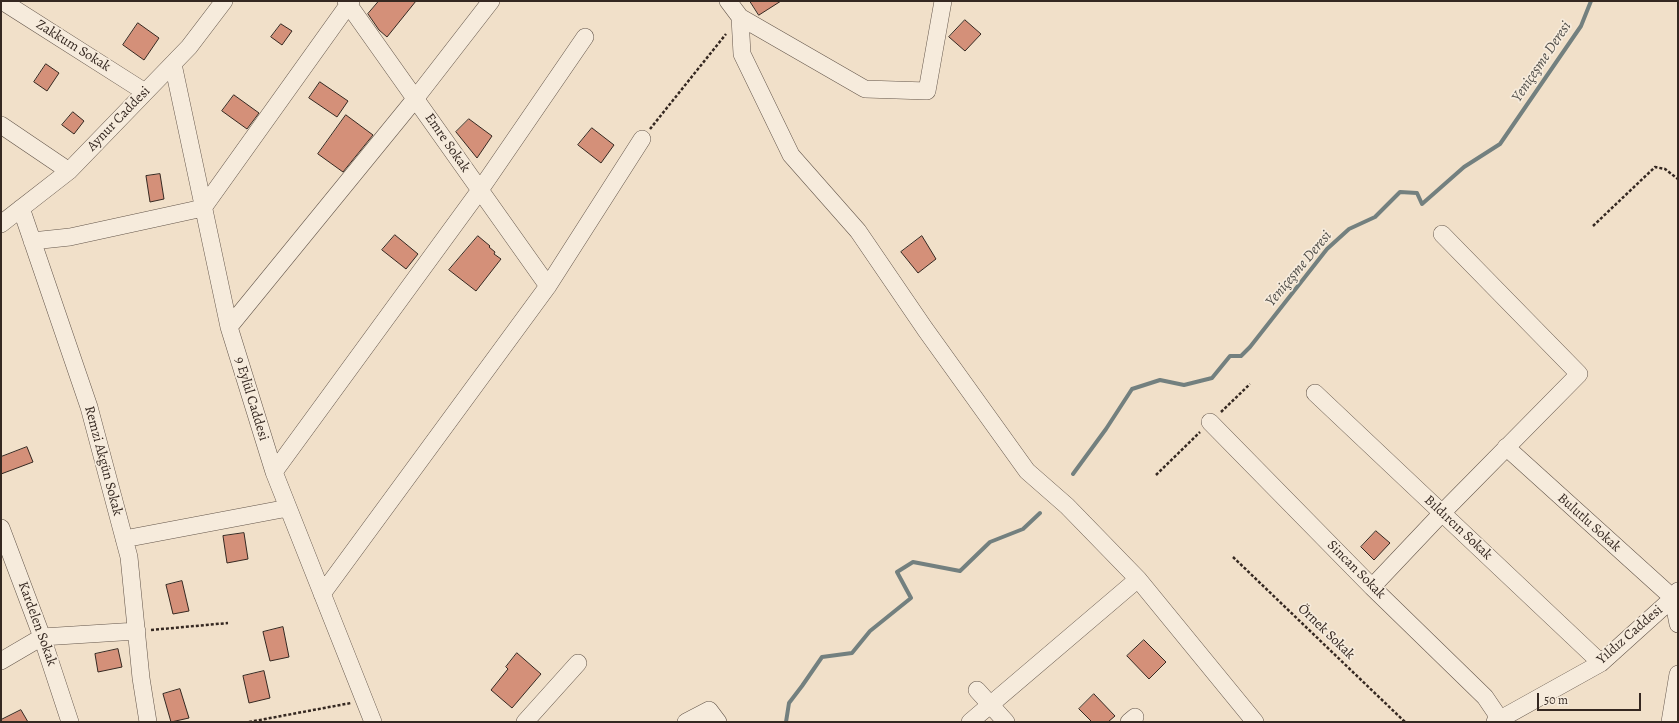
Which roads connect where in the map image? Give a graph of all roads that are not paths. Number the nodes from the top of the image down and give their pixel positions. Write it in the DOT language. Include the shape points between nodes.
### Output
graph roads {
  1 [pos="2,1"];
  2 [pos="491,1"];
  3 [pos="728,1"];
  4 [pos="942,1"];
  5 [pos="220,2"];
  6 [pos="348,2"];
  7 [pos="740,17"];
  8 [pos="585,37"];
  9 [pos="172,64"];
  10 [pos="145,92"];
  11 [pos="416,99"];
  12 [pos="1,125"];
  13 [pos="642,139"];
  14 [pos="69,171"];
  15 [pos="480,190"];
  16 [pos="21,208"];
  17 [pos="203,208"];
  18 [pos="1,224"];
  19 [pos="1442,234"];
  20 [pos="32,240"];
  21 [pos="548,286"];
  22 [pos="229,327"];
  23 [pos="1315,393"];
  24 [pos="1210,422"];
  25 [pos="1506,447"];
  26 [pos="274,472"];
  27 [pos="288,508"];
  28 [pos="1442,513"];
  29 [pos="1,528"];
  30 [pos="124,539"];
  31 [pos="1138,579"];
  32 [pos="1372,587"];
  33 [pos="322,594"];
  34 [pos="1675,595"];
  35 [pos="1678,624"];
  36 [pos="137,631"];
  37 [pos="42,637"];
  38 [pos="1,661"];
  39 [pos="578,663"];
  40 [pos="1601,663"];
  41 [pos="1678,674"];
  42 [pos="977,690"];
  43 [pos="990,705"];
  44 [pos="714,716"];
  45 [pos="1497,721"];
  46 [pos="70,722"];
  47 [pos="148,722"];
  48 [pos="373,722"];
  49 [pos="525,722"];
  50 [pos="686,722"];
  51 [pos="970,722"];
  52 [pos="1006,722"];
  53 [pos="1255,722"];
  54 [pos="1670,722"];
  1 -- 10 [label="street, Zakkum Sokak"];
  2 -- 11 [label="street"];
  3 -- 7 [label="street"];
  4 -- 7 [label="street" via="927,91 865,89"];
  5 -- 9 [label="street, Aynur Caddesi" via="189,47"];
  6 -- 11 [label="street, Emre Sokak"];
  6 -- 17 [label="street"];
  7 -- 31 [label="street" via="742,54 792,155 858,231 1027,471 1067,506"];
  8 -- 15 [label="street"];
  9 -- 10 [label="street, Aynur Caddesi"];
  9 -- 17 [label="street, 9 Eylül Caddesi"];
  10 -- 14 [label="street, Aynur Caddesi"];
  11 -- 15 [label="street, Emre Sokak"];
  11 -- 22 [label="street"];
  12 -- 14 [label="street"];
  13 -- 21 [label="street"];
  14 -- 16 [label="street, Aynur Caddesi"];
  15 -- 21 [label="street, Emre Sokak"];
  15 -- 26 [label="street"];
  16 -- 18 [label="street, Aynur Caddesi"];
  16 -- 20 [label="street, Remzi Akgün Sokak"];
  17 -- 20 [label="street" via="70,237"];
  17 -- 22 [label="street, 9 Eylül Caddesi"];
  19 -- 25 [label="street" via="1579,374"];
  20 -- 30 [label="street, Remzi Akgün Sokak" via="89,407"];
  21 -- 33 [label="street"];
  22 -- 26 [label="street, 9 Eylül Caddesi"];
  23 -- 28 [label="street, Bıldırcın Sokak"];
  24 -- 32 [label="street, Sincan Sokak"];
  25 -- 28 [label="street"];
  25 -- 34 [label="street, Bulutlu Sokak"];
  26 -- 27 [label="street, 9 Eylül Caddesi"];
  27 -- 30 [label="street"];
  27 -- 33 [label="street, 9 Eylül Caddesi"];
  28 -- 32 [label="street" via="1415,547"];
  28 -- 40 [label="street, Bıldırcın Sokak"];
  29 -- 37 [label="street, Kardelen Sokak"];
  30 -- 36 [label="street, Remzi Akgün Sokak" via="129,557"];
  31 -- 43 [label="street"];
  31 -- 53 [label="street"];
  32 -- 45 [label="street, Sincan Sokak" via="1485,697"];
  33 -- 48 [label="street, 9 Eylül Caddesi"];
  34 -- 35 [label="street"];
  34 -- 40 [label="street, Yıldız Caddesi"];
  36 -- 37 [label="street"];
  36 -- 47 [label="street, Remzi Akgün Sokak"];
  37 -- 38 [label="street"];
  37 -- 46 [label="street, Kardelen Sokak"];
  39 -- 49 [label="street"];
  40 -- 45 [label="street, Yıldız Caddesi"];
  41 -- 54 [label="street"];
  42 -- 43 [label="street"];
  43 -- 51 [label="street"];
  43 -- 52 [label="street"];
  44 -- 50 [label="street"];
}
